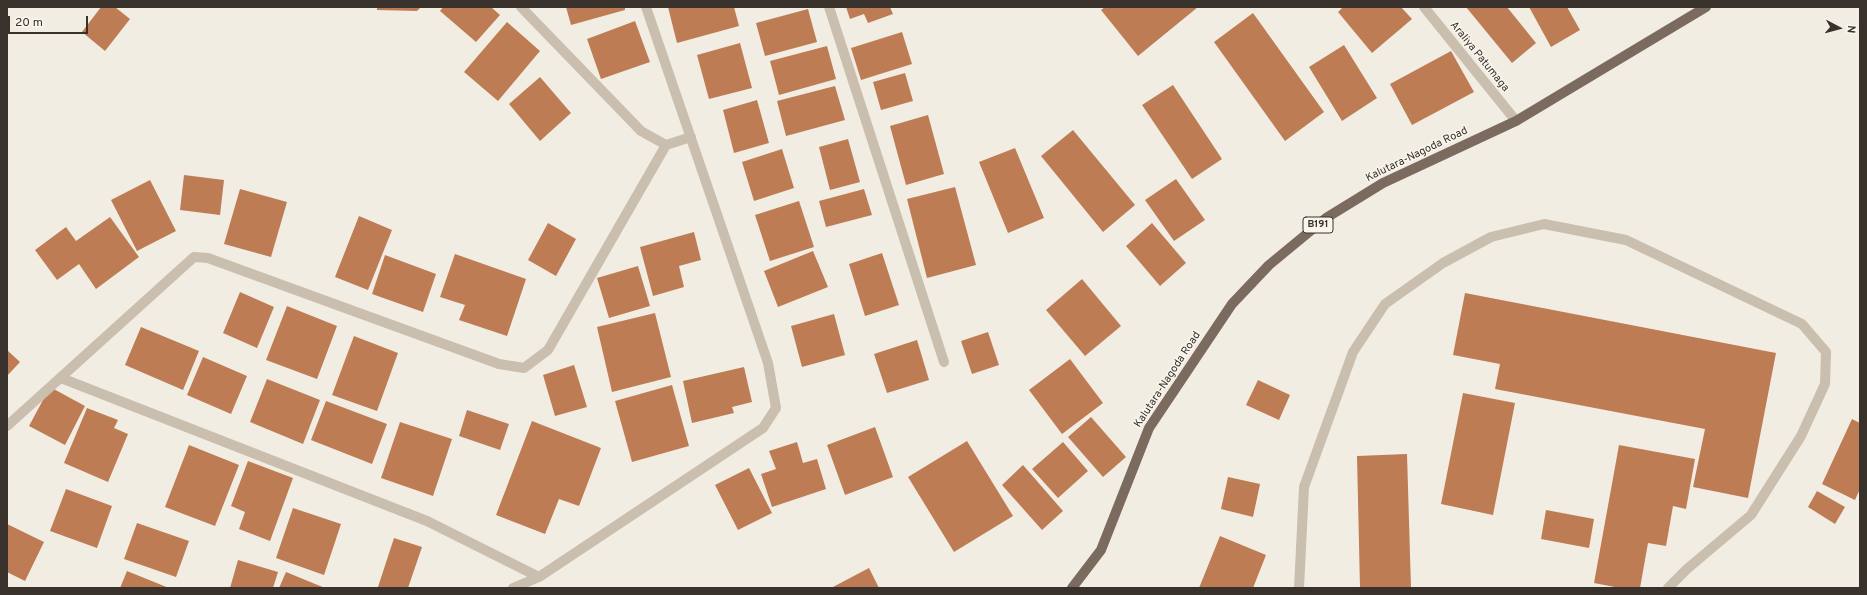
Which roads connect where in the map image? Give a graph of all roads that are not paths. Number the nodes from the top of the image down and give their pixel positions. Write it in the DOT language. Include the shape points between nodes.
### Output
graph roads {
  1 [pos="521,7"];
  2 [pos="646,7"];
  3 [pos="829,7"];
  4 [pos="1424,7"];
  5 [pos="1706,7"];
  6 [pos="1516,121"];
  7 [pos="691,138"];
  8 [pos="666,145"];
  9 [pos="944,362"];
  10 [pos="61,378"];
  11 [pos="7,426"];
  12 [pos="539,577"];
  13 [pos="512,588"];
  14 [pos="1072,588"];
  15 [pos="1299,588"];
  16 [pos="1668,588"];
  1 -- 8 [label="street" via="641,131"];
  2 -- 7 [label="street"];
  3 -- 9 [label="street"];
  4 -- 6 [label="street, Araliya Patumaga"];
  5 -- 6 [label="main road, Kalutara-Nagoda Road / B191"];
  6 -- 14 [label="main road, Kalutara-Nagoda Road / B191" via="1383,183 1326,218 1269,264 1232,304 1149,428 1102,550"];
  7 -- 8 [label="street"];
  7 -- 12 [label="street" via="768,364 776,408 763,428"];
  8 -- 10 [label="street" via="548,350 524,368 499,364 208,258 194,257"];
  10 -- 11 [label="street"];
  10 -- 12 [label="street" via="427,521"];
  12 -- 13 [label="street"];
  15 -- 16 [label="street" via="1304,487 1353,352 1385,304 1443,263 1490,237 1544,224 1626,240 1802,324 1826,352 1825,384 1810,417 1801,436 1751,515"];
}
